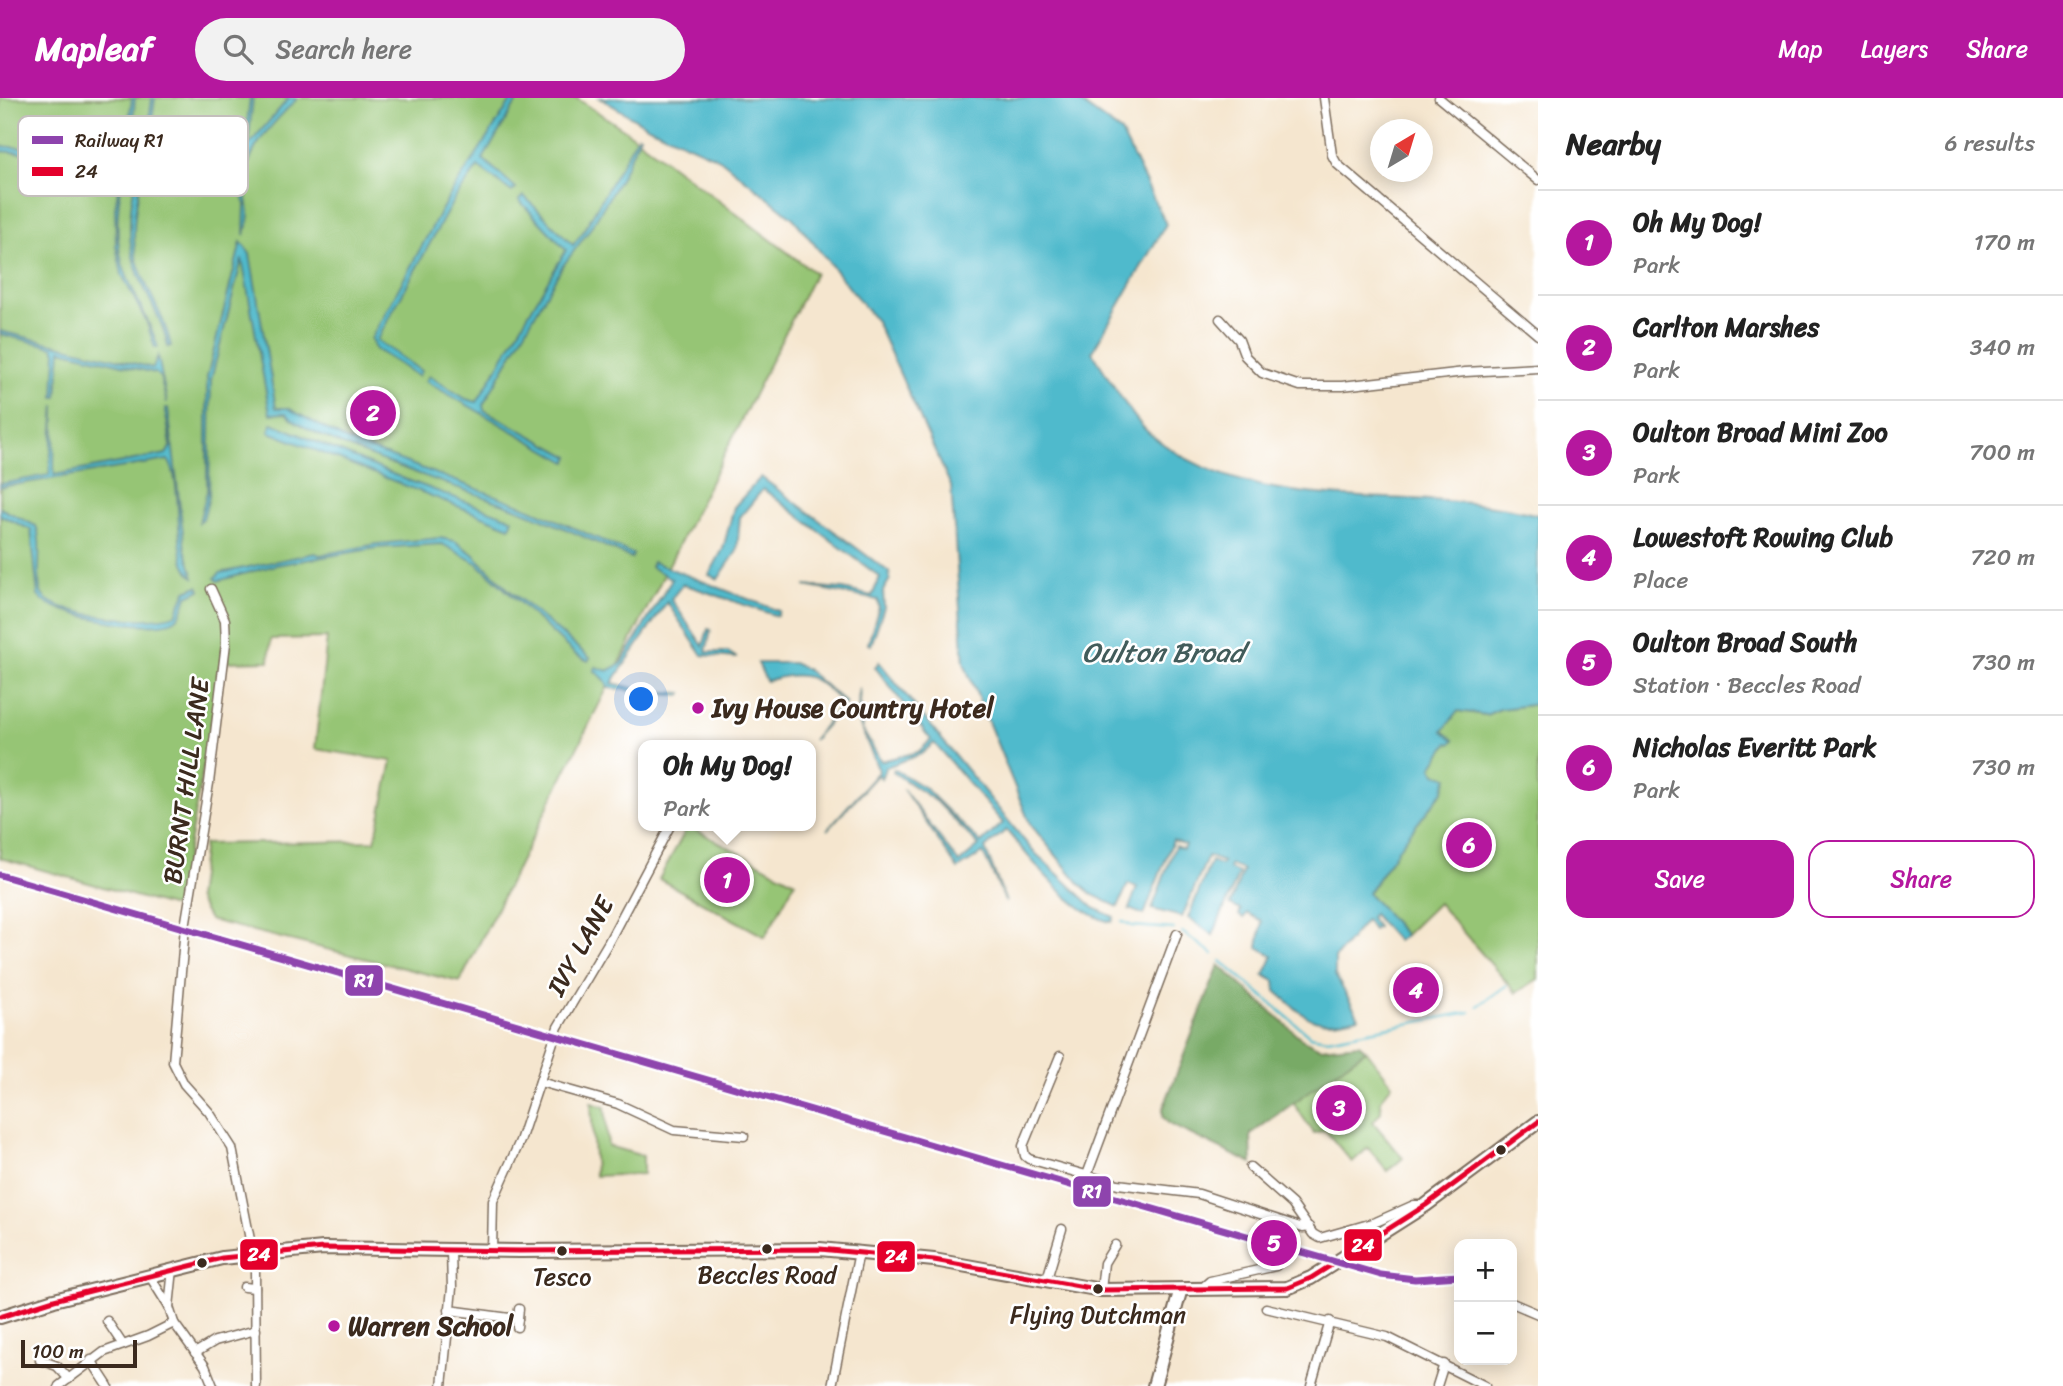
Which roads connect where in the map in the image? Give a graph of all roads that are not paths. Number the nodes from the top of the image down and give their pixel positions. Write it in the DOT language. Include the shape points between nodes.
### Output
graph roads {
  1 [pos="1324,98"];
  2 [pos="1439,98"];
  3 [pos="1538,180"];
  4 [pos="1220,320"];
  5 [pos="1538,335"];
  6 [pos="1538,368"];
  7 [pos="211,589"];
  8 [pos="667,831"];
  9 [pos="1177,934"];
  10 [pos="1060,1056"];
  11 [pos="540,1082"];
  12 [pos="1538,1122"];
  13 [pos="744,1136"];
  14 [pos="1250,1167"];
  15 [pos="1087,1175"];
  16 [pos="1426,1205"];
  17 [pos="1309,1227"];
  18 [pos="1062,1228"];
  19 [pos="1115,1245"];
  20 [pos="451,1251"];
  21 [pos="492,1251"];
  22 [pos="859,1252"];
  23 [pos="253,1255"];
  24 [pos="1283,1258"];
  25 [pos="173,1269"];
  26 [pos="255,1271"];
  27 [pos="149,1275"];
  28 [pos="1046,1282"];
  29 [pos="244,1287"];
  30 [pos="255,1288"];
  31 [pos="1101,1290"];
  32 [pos="1200,1290"];
  33 [pos="1180,1292"];
  34 [pos="1517,1305"];
  35 [pos="169,1307"];
  36 [pos="1266,1308"];
  37 [pos="519,1309"];
  38 [pos="449,1311"];
  39 [pos="1538,1314"];
  40 [pos="0,1317"];
  41 [pos="1330,1321"];
  42 [pos="174,1323"];
  43 [pos="108,1329"];
  44 [pos="256,1330"];
  45 [pos="123,1345"];
  46 [pos="195,1353"];
  47 [pos="38,1358"];
  48 [pos="92,1360"];
  49 [pos="1444,1364"];
  50 [pos="69,1379"];
  51 [pos="59,1386"];
  52 [pos="108,1386"];
  53 [pos="213,1386"];
  54 [pos="256,1386"];
  55 [pos="442,1386"];
  56 [pos="832,1386"];
  57 [pos="1154,1386"];
  58 [pos="1311,1386"];
  59 [pos="1437,1386"];
  60 [pos="1485,1386"];
  1 -- 5 [label="street" via="1337,164"];
  2 -- 3 [label="street"];
  4 -- 6 [label="street" via="1262,373 1300,386"];
  7 -- 23 [label="street, BURNT HILL LANE" via="225,620 226,642 185,927 173,1062 232,1148"];
  8 -- 11 [label="street, IVY LANE" via="558,1027"];
  9 -- 15 [label="street"];
  10 -- 15 [label="street" via="1023,1152 1029,1159"];
  11 -- 13 [label="street" via="618,1104 674,1130"];
  11 -- 21 [label="street, IVY LANE" via="493,1201"];
  12 -- 16 [label="highway"];
  14 -- 17 [label="street" via="1278,1189"];
  15 -- 17 [label="street" via="1118,1184 1199,1194"];
  16 -- 17 [label="street" via="1414,1205 1329,1238 1321,1238"];
  16 -- 32 [label="highway" via="1311,1278 1287,1288"];
  18 -- 28 [label="street"];
  19 -- 31 [label="street" via="1104,1263"];
  20 -- 21 [label="highway"];
  20 -- 23 [label="highway" via="323,1248"];
  20 -- 38 [label="street"];
  21 -- 22 [label="highway" via="770,1248"];
  22 -- 28 [label="highway" via="971,1266"];
  22 -- 56 [label="street"];
  23 -- 25 [label="highway"];
  24 -- 32 [label="street" via="1276,1266 1210,1281"];
  25 -- 27 [label="highway"];
  25 -- 35 [label="street"];
  26 -- 30 [label="street"];
  27 -- 35 [label="street"];
  27 -- 40 [label="highway"];
  28 -- 31 [label="highway"];
  29 -- 30 [label="street"];
  30 -- 44 [label="street"];
  31 -- 33 [label="highway"];
  32 -- 33 [label="highway"];
  33 -- 57 [label="highway"];
  34 -- 39 [label="street"];
  35 -- 42 [label="street"];
  36 -- 41 [label="street"];
  37 -- 38 [label="street" via="517,1323"];
  38 -- 55 [label="street"];
  41 -- 49 [label="street" via="1387,1337"];
  41 -- 58 [label="street"];
  42 -- 45 [label="street"];
  42 -- 46 [label="street"];
  43 -- 45 [label="street"];
  44 -- 46 [label="street" via="215,1341"];
  44 -- 54 [label="street"];
  45 -- 48 [label="street"];
  46 -- 53 [label="street"];
  47 -- 50 [label="street" via="57,1366"];
  48 -- 50 [label="street"];
  48 -- 52 [label="street"];
  49 -- 59 [label="street"];
  49 -- 60 [label="street"];
  50 -- 51 [label="street"];
}
